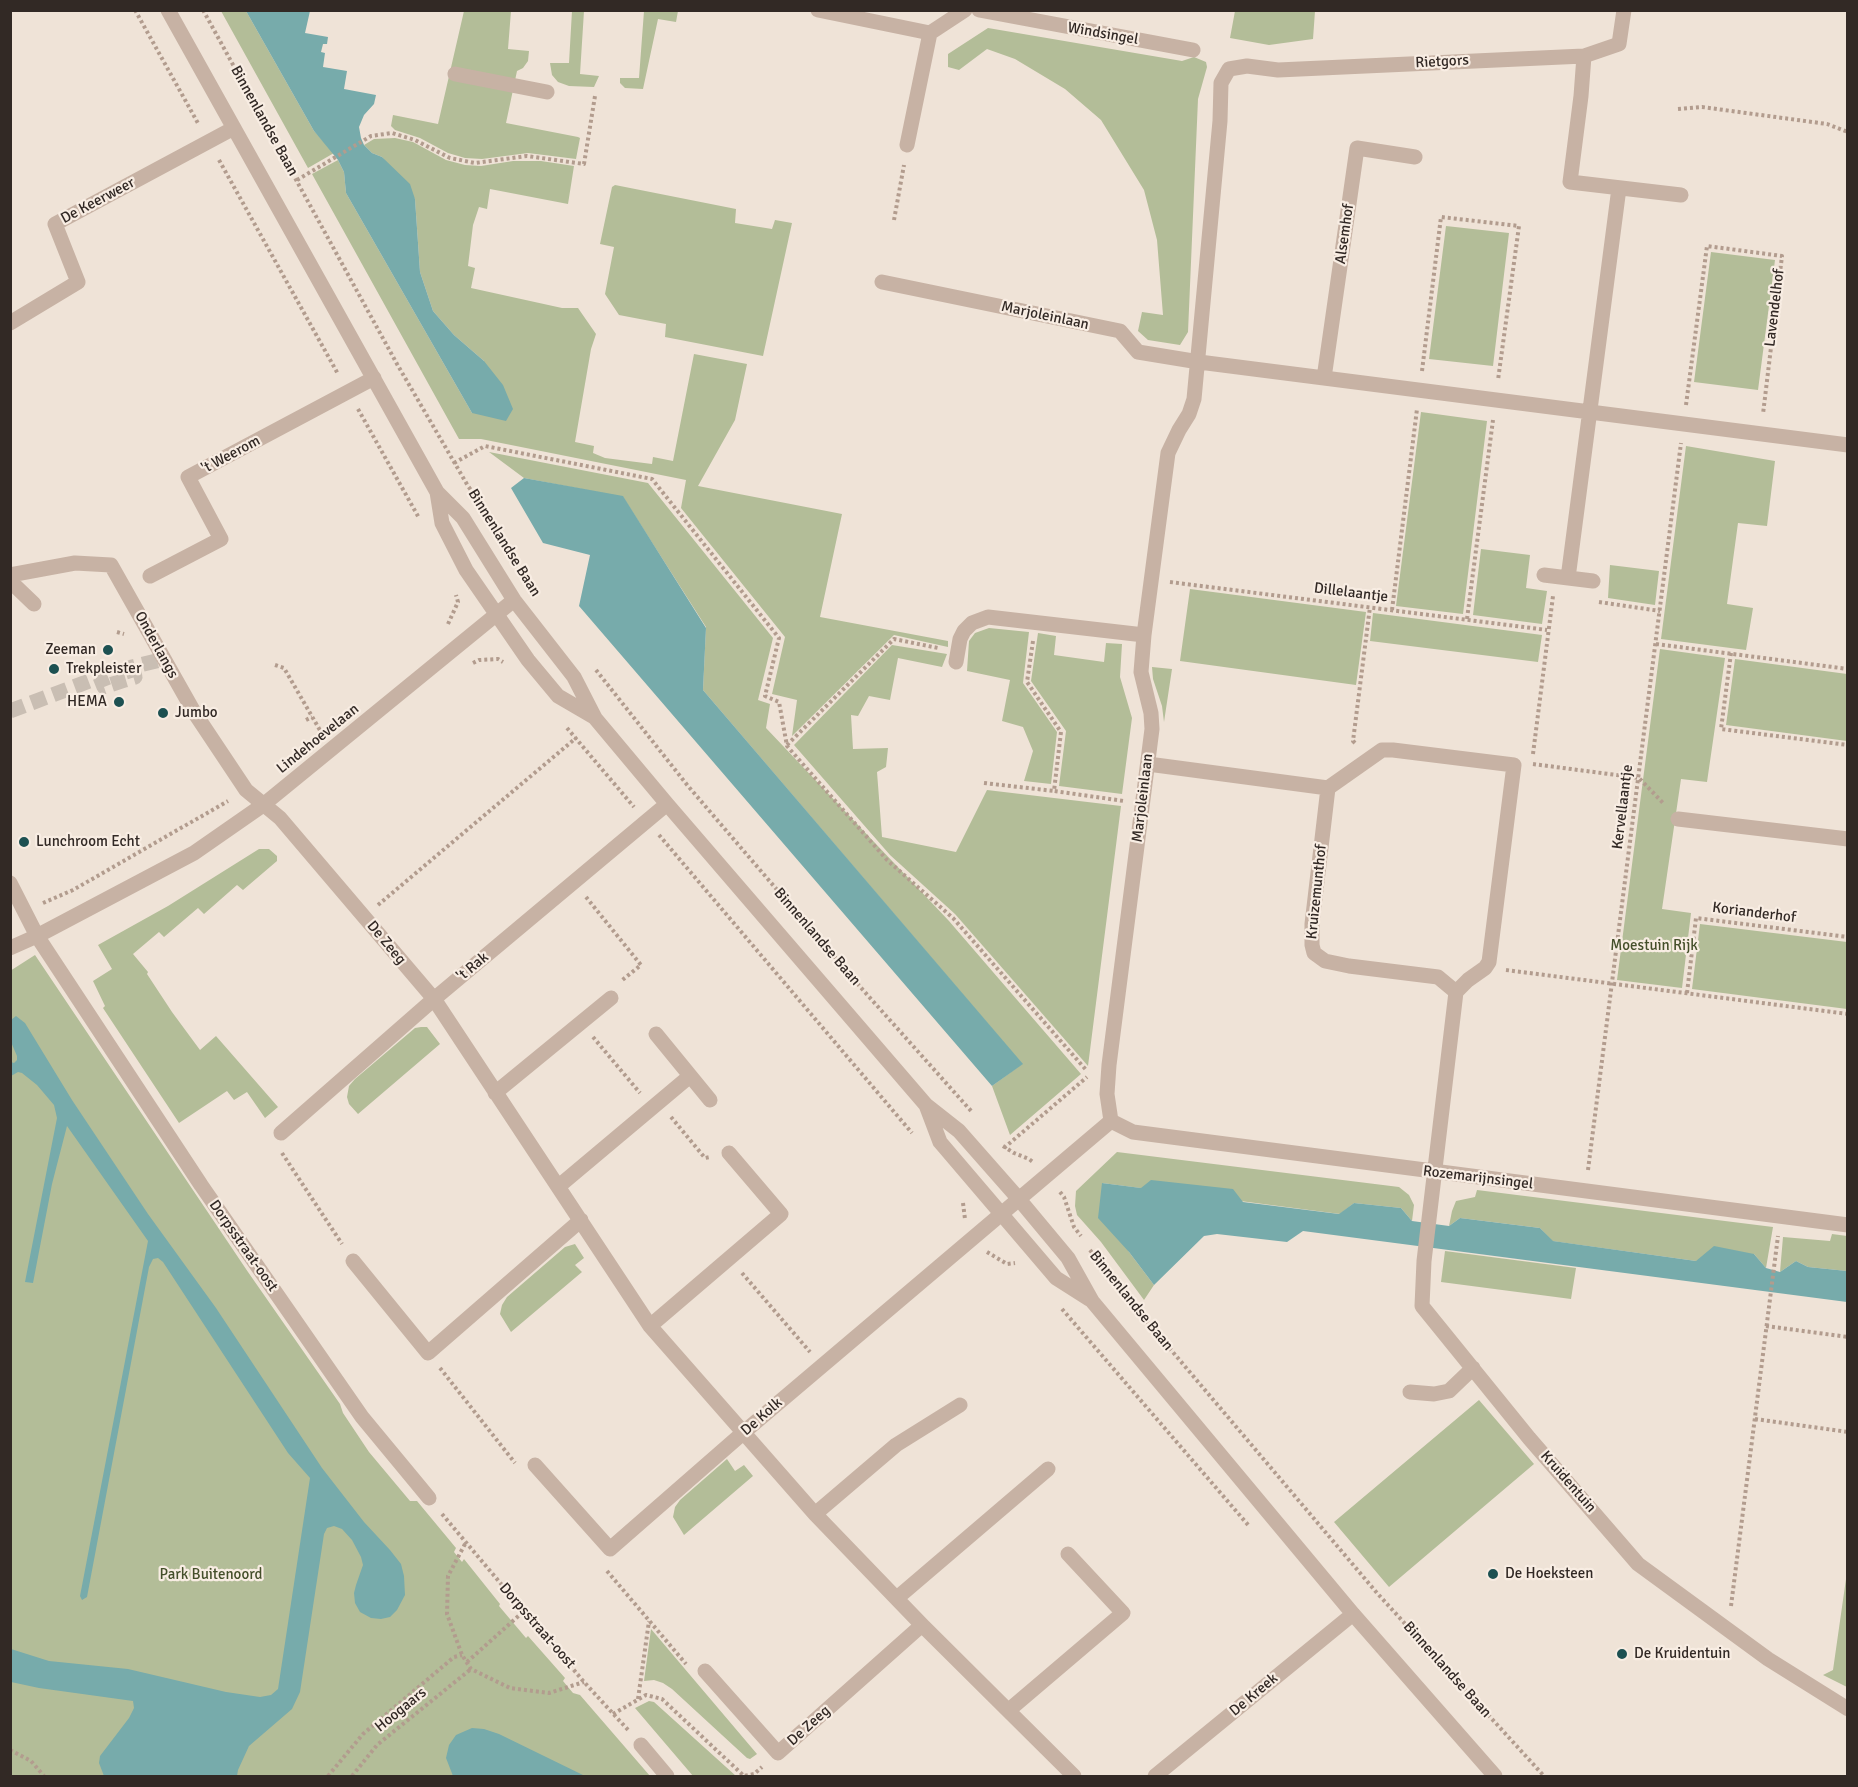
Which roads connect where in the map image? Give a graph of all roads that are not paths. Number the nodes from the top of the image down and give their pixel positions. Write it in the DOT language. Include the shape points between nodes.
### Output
graph roads {
  1 [pos="168,10"];
  2 [pos="818,10"];
  3 [pos="965,10"];
  4 [pos="979,10"];
  5 [pos="1624,10"];
  6 [pos="930,33"];
  7 [pos="1193,50"];
  8 [pos="1584,56"];
  9 [pos="1229,69"];
  10 [pos="454,74"];
  11 [pos="547,92"];
  12 [pos="234,128"];
  13 [pos="908,145"];
  14 [pos="1415,157"];
  15 [pos="1618,188"];
  16 [pos="1681,195"];
  17 [pos="882,282"];
  18 [pos="10,323"];
  19 [pos="1199,362"];
  20 [pos="374,378"];
  21 [pos="1324,378"];
  22 [pos="1590,412"];
  23 [pos="1848,445"];
  24 [pos="437,492"];
  25 [pos="10,575"];
  26 [pos="1544,575"];
  27 [pos="150,576"];
  28 [pos="1568,578"];
  29 [pos="1593,580"];
  30 [pos="10,581"];
  31 [pos="514,600"];
  32 [pos="34,604"];
  33 [pos="497,614"];
  34 [pos="1144,635"];
  35 [pos="956,657"];
  36 [pos="595,718"];
  37 [pos="1148,764"];
  38 [pos="1328,788"];
  39 [pos="667,804"];
  40 [pos="263,806"];
  41 [pos="1678,819"];
  42 [pos="1848,839"];
  43 [pos="10,883"];
  44 [pos="37,936"];
  45 [pos="10,948"];
  46 [pos="1456,992"];
  47 [pos="611,998"];
  48 [pos="434,999"];
  49 [pos="656,1034"];
  50 [pos="690,1076"];
  51 [pos="495,1093"];
  52 [pos="710,1100"];
  53 [pos="926,1105"];
  54 [pos="1111,1121"];
  55 [pos="281,1133"];
  56 [pos="729,1153"];
  57 [pos="1435,1172"];
  58 [pos="559,1186"];
  59 [pos="1018,1198"];
  60 [pos="1001,1213"];
  61 [pos="581,1220"];
  62 [pos="1848,1225"];
  63 [pos="353,1261"];
  64 [pos="1092,1301"];
  65 [pos="650,1326"];
  66 [pos="1473,1368"];
  67 [pos="1410,1392"];
  68 [pos="960,1405"];
  69 [pos="744,1432"];
  70 [pos="535,1465"];
  71 [pos="1048,1469"];
  72 [pos="429,1498"];
  73 [pos="815,1514"];
  74 [pos="1068,1554"];
  75 [pos="897,1598"];
  76 [pos="1353,1614"];
  77 [pos="922,1625"];
  78 [pos="705,1671"];
  79 [pos="1848,1709"];
  80 [pos="1009,1710"];
  81 [pos="641,1745"];
  82 [pos="668,1776"];
  83 [pos="1074,1776"];
  84 [pos="1155,1776"];
  85 [pos="1496,1776"];
  1 -- 12 [label="street, Binnenlandse Baan"];
  2 -- 6 [label="street"];
  3 -- 6 [label="street"];
  4 -- 7 [label="street, Windsingel"];
  5 -- 8 [label="street, Rietgors" via="1619,44"];
  6 -- 13 [label="street"];
  8 -- 9 [label="street, Rietgors"];
  8 -- 15 [label="street" via="1570,182"];
  9 -- 19 [label="street, Marjoleinlaan" via="1221,83"];
  10 -- 11 [label="street"];
  12 -- 18 [label="street, De Keerweer" via="55,224 78,282"];
  12 -- 20 [label="street, Binnenlandse Baan"];
  14 -- 21 [label="street, Alsemhof" via="1357,148"];
  15 -- 16 [label="street"];
  15 -- 22 [label="street"];
  17 -- 19 [label="street, Marjoleinlaan" via="1120,331 1138,352"];
  19 -- 21 [label="street"];
  19 -- 34 [label="street, Marjoleinlaan" via="1192,408 1168,453"];
  20 -- 24 [label="street, Binnenlandse Baan"];
  20 -- 27 [label="street, 't Weerom" via="188,477 221,539"];
  21 -- 22 [label="street"];
  22 -- 23 [label="street"];
  22 -- 28 [label="street"];
  24 -- 31 [label="street, Binnenlandse Baan" via="463,518"];
  24 -- 33 [label="street, Binnenlandse Baan" via="442,523 466,570"];
  25 -- 40 [label="street, Onderlangs" via="75,563 111,564 130,631 194,712 246,790"];
  26 -- 28 [label="street"];
  28 -- 29 [label="street"];
  30 -- 32 [label="street"];
  31 -- 33 [label="street, Lindehoevelaan"];
  31 -- 36 [label="street, Binnenlandse Baan" via="574,677"];
  33 -- 36 [label="street, Binnenlandse Baan" via="558,696"];
  33 -- 40 [label="street, Lindehoevelaan"];
  34 -- 35 [label="street" via="993,617 967,627"];
  34 -- 37 [label="street, Marjoleinlaan" via="1141,672 1152,720"];
  36 -- 39 [label="street, Binnenlandse Baan"];
  37 -- 38 [label="street"];
  37 -- 54 [label="street, Marjoleinlaan" via="1108,1065"];
  38 -- 46 [label="street, Kruizemunthof" via="1312,924 1314,953 1349,966 1438,977"];
  38 -- 46 [label="street" via="1382,750 1514,765 1490,954 1485,968"];
  39 -- 48 [label="street, 't Rak"];
  39 -- 53 [label="street, Binnenlandse Baan"];
  40 -- 44 [label="street, Lindehoevelaan" via="194,853"];
  40 -- 48 [label="street, De Zeeg" via="279,818"];
  41 -- 42 [label="street"];
  43 -- 44 [label="street, Dorpsstraat-oost"];
  44 -- 45 [label="street, Lindehoevelaan"];
  44 -- 72 [label="street, Dorpsstraat-oost" via="201,1185 355,1408"];
  46 -- 57 [label="street"];
  47 -- 51 [label="street"];
  48 -- 51 [label="street, De Zeeg"];
  48 -- 55 [label="street, 't Rak"];
  49 -- 50 [label="street"];
  50 -- 52 [label="street"];
  50 -- 58 [label="street"];
  51 -- 58 [label="street, De Zeeg"];
  53 -- 59 [label="street, Binnenlandse Baan" via="959,1131"];
  53 -- 60 [label="street, Binnenlandse Baan" via="940,1142"];
  54 -- 57 [label="street, Rozemarijnsingel" via="1133,1132"];
  54 -- 59 [label="street"];
  56 -- 65 [label="street" via="781,1214"];
  57 -- 62 [label="street, Rozemarijnsingel"];
  57 -- 66 [label="street, Kruidentuin" via="1422,1306"];
  58 -- 61 [label="street, De Zeeg"];
  59 -- 60 [label="street, De Kolk"];
  59 -- 64 [label="street, Binnenlandse Baan" via="1068,1258"];
  60 -- 64 [label="street, Binnenlandse Baan" via="1056,1278"];
  60 -- 69 [label="street, De Kolk"];
  61 -- 63 [label="street" via="428,1353"];
  61 -- 65 [label="street, De Zeeg"];
  64 -- 76 [label="street, Binnenlandse Baan"];
  65 -- 69 [label="street, De Zeeg"];
  66 -- 67 [label="street" via="1449,1391"];
  66 -- 79 [label="street, Kruidentuin" via="1638,1564 1768,1659"];
  68 -- 73 [label="street" via="896,1445"];
  69 -- 70 [label="street, De Kolk" via="610,1549"];
  69 -- 73 [label="street, De Zeeg"];
  71 -- 75 [label="street"];
  73 -- 75 [label="street, De Zeeg"];
  74 -- 80 [label="street" via="1123,1613"];
  75 -- 77 [label="street, De Zeeg"];
  76 -- 84 [label="street, De Kreek"];
  76 -- 85 [label="street, Binnenlandse Baan"];
  77 -- 78 [label="street, De Zeeg" via="778,1753"];
  77 -- 80 [label="street, De Zeeg"];
  80 -- 83 [label="street, De Zeeg"];
  81 -- 82 [label="street"];
}
